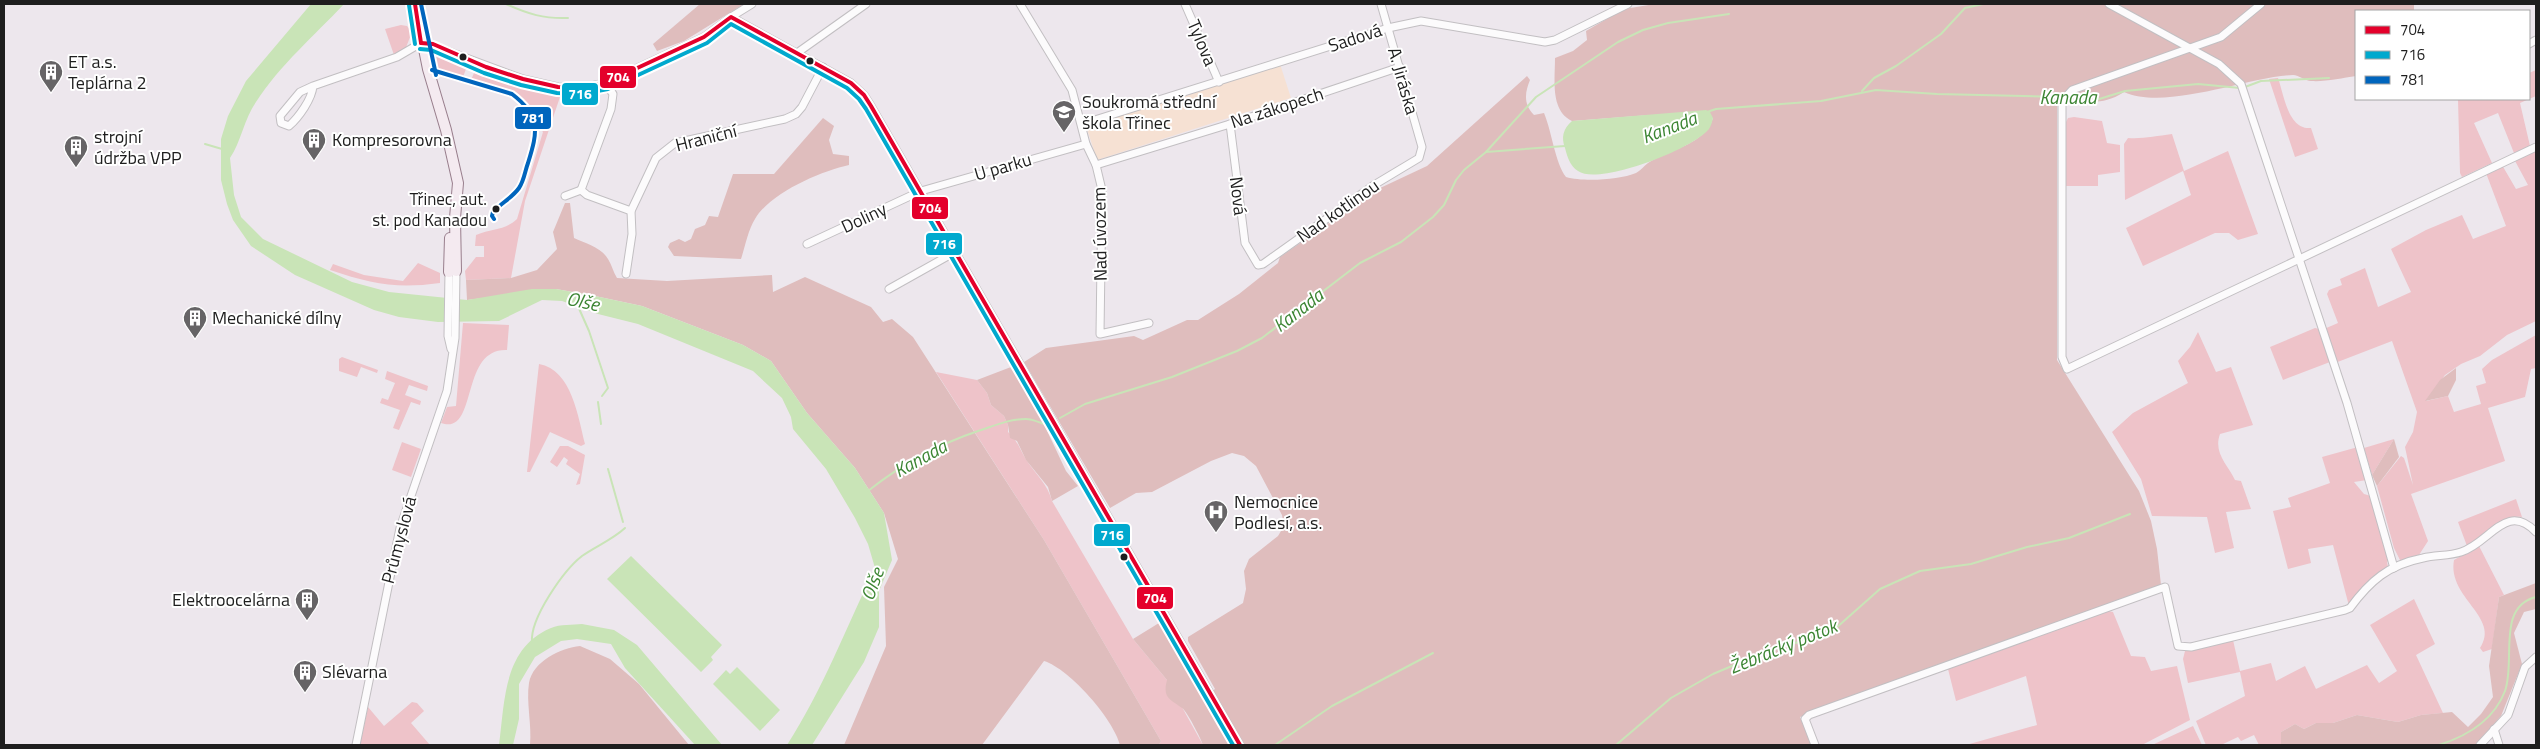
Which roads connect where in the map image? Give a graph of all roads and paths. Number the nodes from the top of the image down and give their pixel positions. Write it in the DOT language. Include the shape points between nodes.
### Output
graph roads {
  1 [pos="415,4"];
  2 [pos="752,4"];
  3 [pos="866,4"];
  4 [pos="1020,4"];
  5 [pos="1185,4"];
  6 [pos="1381,4"];
  7 [pos="1628,4"];
  8 [pos="2109,4"];
  9 [pos="2261,4"];
  10 [pos="731,17"];
  11 [pos="1388,28"];
  12 [pos="421,43"];
  13 [pos="2191,47"];
  14 [pos="797,53"];
  15 [pos="823,67"];
  16 [pos="1400,67"];
  17 [pos="605,82"];
  18 [pos="1219,82"];
  19 [pos="314,86"];
  20 [pos="1082,124"];
  21 [pos="1230,124"];
  22 [pos="1086,144"];
  23 [pos="2536,147"];
  24 [pos="1419,158"];
  25 [pos="1096,165"];
  26 [pos="582,186"];
  27 [pos="921,191"];
  28 [pos="565,196"];
  29 [pos="631,211"];
  30 [pos="807,244"];
  31 [pos="955,252"];
  32 [pos="2298,260"];
  33 [pos="1258,265"];
  34 [pos="453,271"];
  35 [pos="626,274"];
  36 [pos="889,290"];
  37 [pos="1149,323"];
  38 [pos="2536,532"];
  39 [pos="2394,568"];
  40 [pos="2536,657"];
  41 [pos="2494,729"];
  42 [pos="1238,743"];
  43 [pos="356,745"];
  44 [pos="1815,745"];
  45 [pos="2480,745"];
  46 [pos="2499,745"];
  1 -- 12 [label="street"];
  2 -- 10 [label="street"];
  3 -- 14 [label="street"];
  4 -- 20 [label="street, Nad úvozem" via="1072,90"];
  5 -- 18 [label="street, Tylova"];
  6 -- 11 [label="street, A. Jiráska"];
  7 -- 11 [label="street, Sadová" via="1545,42 1421,21"];
  8 -- 13 [label="street"];
  9 -- 13 [label="street" via="2221,37"];
  10 -- 14 [label="street"];
  10 -- 17 [label="street" via="704,37"];
  11 -- 16 [label="street, A. Jiráska"];
  11 -- 18 [label="street, Sadová"];
  12 -- 17 [label="street" via="433,44 523,79 558,87 582,88"];
  12 -- 19 [label="street" via="397,57"];
  12 -- 34 [label="street" via="458,183"];
  13 -- 32 [label="street" via="2219,64 2241,84"];
  13 -- 32 [label="street" via="2072,90 2062,101 2062,357 2066,369"];
  14 -- 15 [label="street"];
  15 -- 27 [label="street" via="851,83 864,95"];
  15 -- 29 [label="street, Hraniční" via="796,114 675,143 665,149 647,174"];
  16 -- 21 [label="street, Na zákopech"];
  16 -- 24 [label="street, A. Jiráska" via="1422,147"];
  17 -- 26 [label="street" via="613,94 611,109"];
  18 -- 20 [label="street, Sadová"];
  19 -- 19 [label="street" via="300,92 280,116 281,123 288,126 293,122"];
  20 -- 22 [label="street, Nad úvozem"];
  21 -- 25 [label="street, Na zákopech"];
  21 -- 33 [label="street, Nová" via="1245,243"];
  22 -- 25 [label="street, Nad úvozem"];
  22 -- 27 [label="street, U parku"];
  23 -- 32 [label="street"];
  24 -- 33 [label="street, Nad kotlinou" via="1374,184"];
  25 -- 37 [label="street, Nad úvozem" via="1102,190 1100,334"];
  26 -- 28 [label="street"];
  26 -- 29 [label="street" via="587,195"];
  27 -- 30 [label="street, Doliny"];
  27 -- 31 [label="street"];
  29 -- 35 [label="street, Hraniční" via="632,234"];
  31 -- 36 [label="street"];
  31 -- 42 [label="street"];
  32 -- 39 [label="street" via="2349,411"];
  34 -- 43 [label="street, Průmyslová" via="452,351 447,391 392,557"];
  38 -- 39 [label="street" via="2528,523 2512,520 2462,552 2424,558"];
  39 -- 44 [label="street" via="2371,581 2346,610 2191,647 2178,646 2165,587 1809,715 1805,723"];
  40 -- 41 [label="street" via="2525,667 2508,715"];
  41 -- 45 [label="street"];
  41 -- 46 [label="street"];
}
